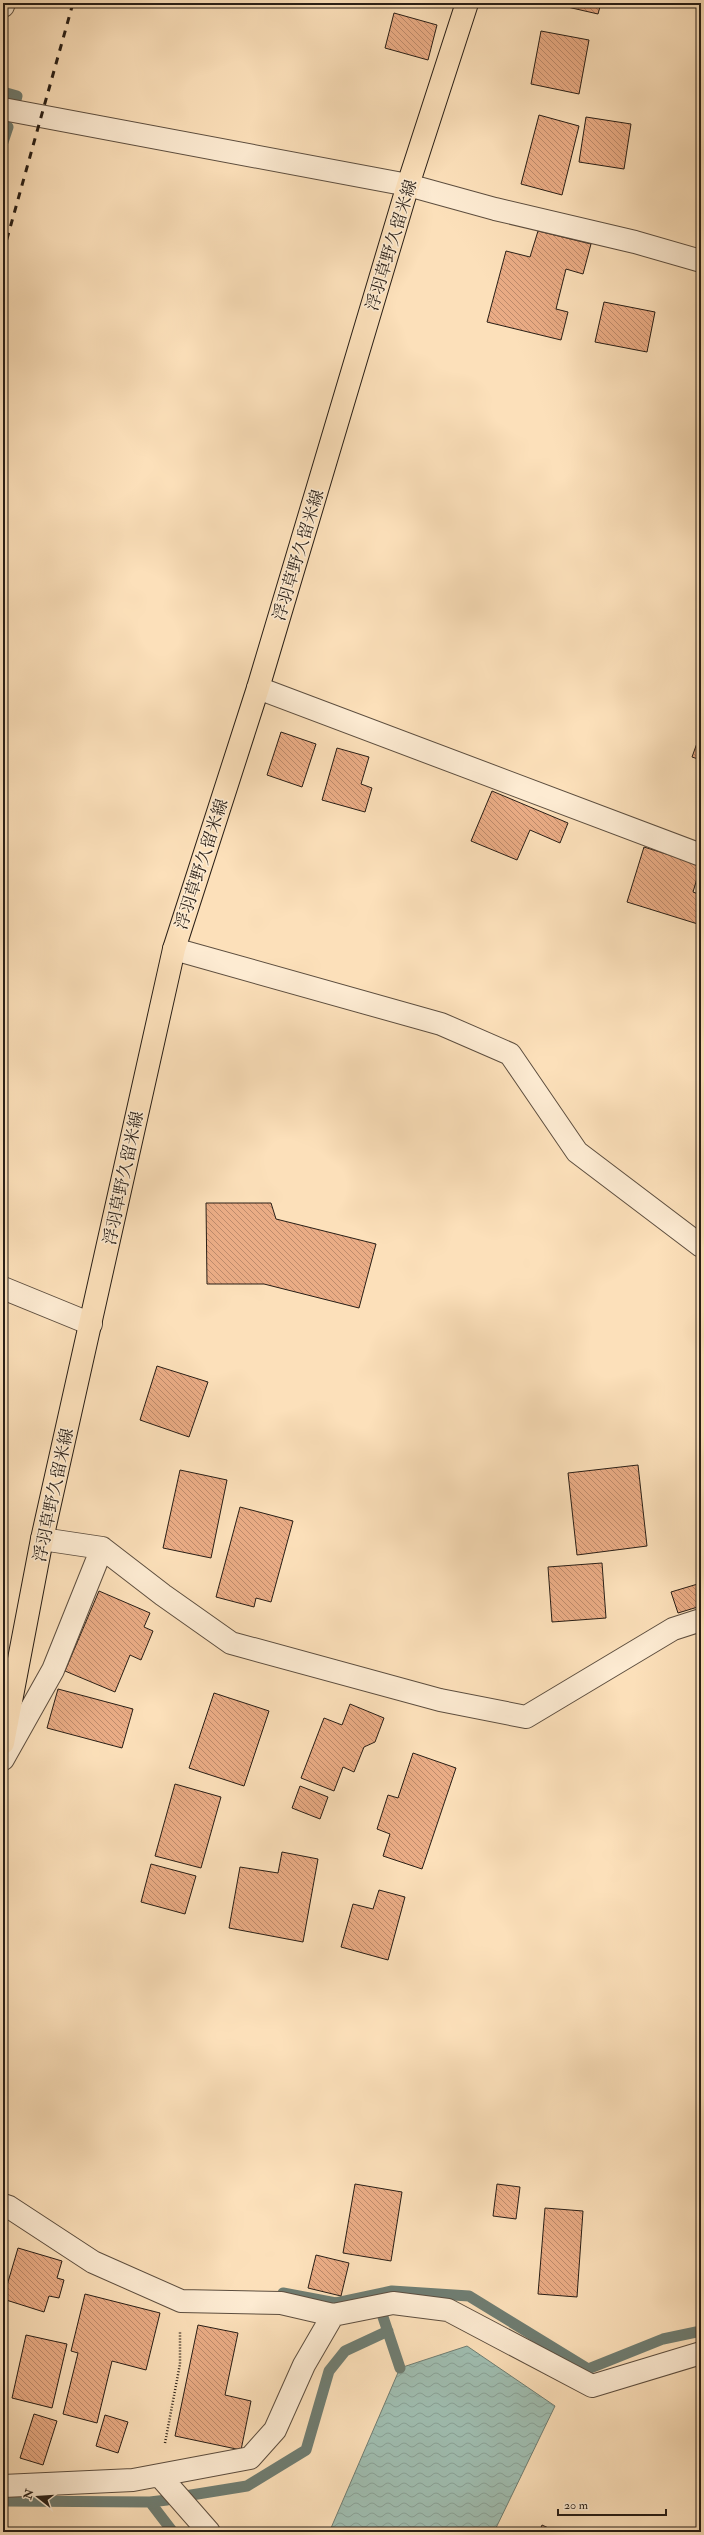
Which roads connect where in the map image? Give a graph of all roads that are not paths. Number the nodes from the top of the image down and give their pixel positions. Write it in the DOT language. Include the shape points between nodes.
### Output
graph roads {
  1 [pos="467,3"];
  2 [pos="3,109"];
  3 [pos="408,185"];
  4 [pos="701,261"];
  5 [pos="258,688"];
  6 [pos="701,854"];
  7 [pos="174,949"];
  8 [pos="701,1246"];
  9 [pos="3,1288"];
  10 [pos="91,1324"];
  11 [pos="42,1539"];
  12 [pos="102,1548"];
  13 [pos="701,1620"];
  14 [pos="3,1743"];
  15 [pos="3,1759"];
  16 [pos="3,2205"];
  17 [pos="333,2315"];
  18 [pos="701,2353"];
  19 [pos="159,2475"];
  20 [pos="3,2486"];
  21 [pos="209,2532"];
  1 -- 3 [label="main road, 浮羽草野久留米線"];
  2 -- 3 [label="street"];
  3 -- 4 [label="street"];
  3 -- 5 [label="main road, 浮羽草野久留米線"];
  5 -- 6 [label="street"];
  5 -- 7 [label="main road, 浮羽草野久留米線"];
  7 -- 8 [label="street" via="441,1024 510,1054 577,1152"];
  7 -- 10 [label="main road, 浮羽草野久留米線"];
  9 -- 10 [label="street"];
  10 -- 11 [label="main road, 浮羽草野久留米線"];
  11 -- 12 [label="street"];
  11 -- 14 [label="main road, 浮羽草野久留米線"];
  12 -- 13 [label="street" via="231,1644 440,1700 526,1717 673,1629"];
  12 -- 15 [label="street" via="53,1670"];
  16 -- 17 [label="street" via="93,2262 180,2301 281,2303"];
  17 -- 18 [label="street" via="393,2303 448,2310 592,2386"];
  17 -- 19 [label="street" via="304,2365 275,2430 250,2458"];
  19 -- 20 [label="street" via="132,2480"];
  19 -- 21 [label="street"];
}
